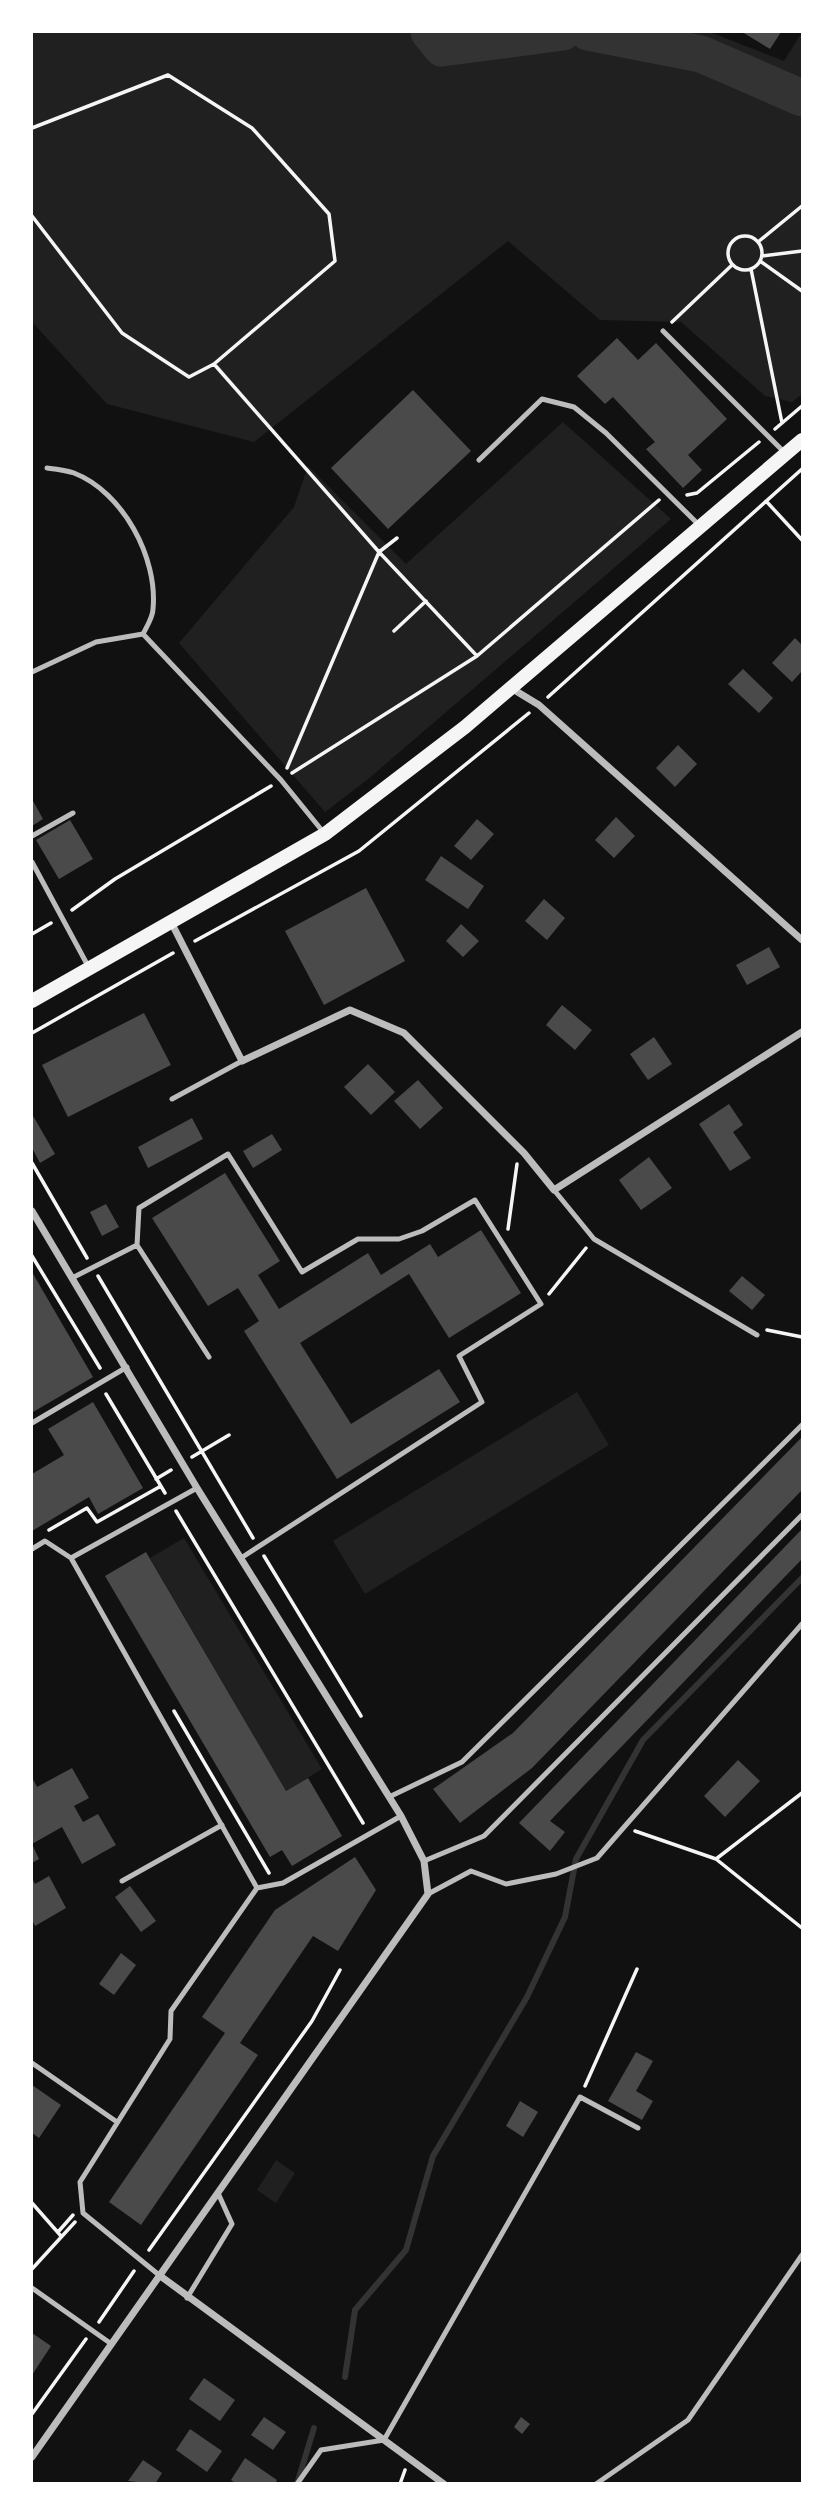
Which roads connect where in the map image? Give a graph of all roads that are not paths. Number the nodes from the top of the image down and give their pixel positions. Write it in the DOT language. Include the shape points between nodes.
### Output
graph roads {
  1 [pos="663,331"];
  2 [pos="803,440"];
  3 [pos="786,455"];
  4 [pos="479,460"];
  5 [pos="47,468"];
  6 [pos="702,528"];
  7 [pos="144,634"];
  8 [pos="32,672"];
  9 [pos="511,688"];
  10 [pos="73,813"];
  11 [pos="325,834"];
  12 [pos="32,836"];
  13 [pos="32,862"];
  14 [pos="170,921"];
  15 [pos="803,940"];
  16 [pos="89,967"];
  17 [pos="32,1001"];
  18 [pos="803,1032"];
  19 [pos="242,1061"];
  20 [pos="172,1099"];
  21 [pos="554,1190"];
  22 [pos="32,1211"];
  23 [pos="35,1224"];
  24 [pos="137,1245"];
  25 [pos="72,1278"];
  26 [pos="757,1335"];
  27 [pos="209,1357"];
  28 [pos="127,1367"];
  29 [pos="32,1423"];
  30 [pos="803,1425"];
  31 [pos="197,1488"];
  32 [pos="803,1515"];
  33 [pos="32,1549"];
  34 [pos="71,1558"];
  35 [pos="241,1558"];
  36 [pos="803,1624"];
  37 [pos="390,1797"];
  38 [pos="401,1816"];
  39 [pos="222,1825"];
  40 [pos="424,1861"];
  41 [pos="122,1881"];
  42 [pos="257,1888"];
  43 [pos="428,1894"];
  44 [pos="32,2063"];
  45 [pos="117,2122"];
  46 [pos="638,2128"];
  47 [pos="218,2193"];
  48 [pos="803,2255"];
  49 [pos="159,2275"];
  50 [pos="32,2288"];
  51 [pos="187,2298"];
  52 [pos="110,2343"];
  53 [pos="384,2440"];
  54 [pos="32,2457"];
  55 [pos="298,2483"];
  56 [pos="444,2483"];
  57 [pos="596,2483"];
  1 -- 3 [label="lane"];
  2 -- 3 [label="main road"];
  3 -- 6 [label="main road"];
  4 -- 6 [label="lane" via="542,399 574,407"];
  5 -- 7 [label="lane" via="73,472 101,489 133,526 152,571 153,611"];
  6 -- 9 [label="main road"];
  7 -- 8 [label="lane" via="96,642"];
  7 -- 11 [label="lane" via="281,780"];
  9 -- 11 [label="main road"];
  9 -- 15 [label="street" via="539,705"];
  10 -- 12 [label="lane"];
  11 -- 14 [label="main road"];
  13 -- 16 [label="lane"];
  14 -- 16 [label="main road"];
  14 -- 19 [label="street"];
  16 -- 17 [label="main road"];
  18 -- 21 [label="street"];
  19 -- 20 [label="lane"];
  19 -- 21 [label="street" via="350,1010 404,1033 524,1153"];
  21 -- 26 [label="lane" via="594,1239"];
  22 -- 23 [label="street"];
  23 -- 25 [label="street"];
  24 -- 25 [label="lane"];
  24 -- 27 [label="lane"];
  24 -- 35 [label="lane" via="139,1208 228,1154 302,1272 358,1239 399,1240 475,1200 541,1304 459,1356 482,1402"];
  25 -- 28 [label="street"];
  28 -- 29 [label="lane"];
  28 -- 31 [label="street"];
  30 -- 37 [label="lane" via="461,1762"];
  31 -- 34 [label="lane"];
  31 -- 35 [label="street"];
  32 -- 40 [label="lane" via="484,1836"];
  33 -- 34 [label="lane" via="45,1541"];
  34 -- 39 [label="lane"];
  35 -- 37 [label="street"];
  36 -- 43 [label="lane" via="597,1858 556,1874 506,1884 471,1871"];
  37 -- 38 [label="street"];
  38 -- 40 [label="street"];
  38 -- 42 [label="lane" via="276,1884"];
  39 -- 41 [label="lane"];
  39 -- 42 [label="lane"];
  40 -- 43 [label="street"];
  42 -- 45 [label="lane" via="171,2011 170,2039"];
  43 -- 47 [label="street"];
  44 -- 45 [label="lane"];
  45 -- 49 [label="lane" via="80,2182 83,2213"];
  46 -- 53 [label="lane" via="580,2097"];
  47 -- 49 [label="street"];
  47 -- 51 [label="lane" via="232,2224"];
  48 -- 57 [label="lane" via="688,2420"];
  49 -- 51 [label="street"];
  49 -- 52 [label="street"];
  50 -- 52 [label="lane"];
  51 -- 53 [label="street"];
  52 -- 54 [label="street"];
  53 -- 55 [label="lane" via="321,2450"];
  53 -- 56 [label="street"];
}
